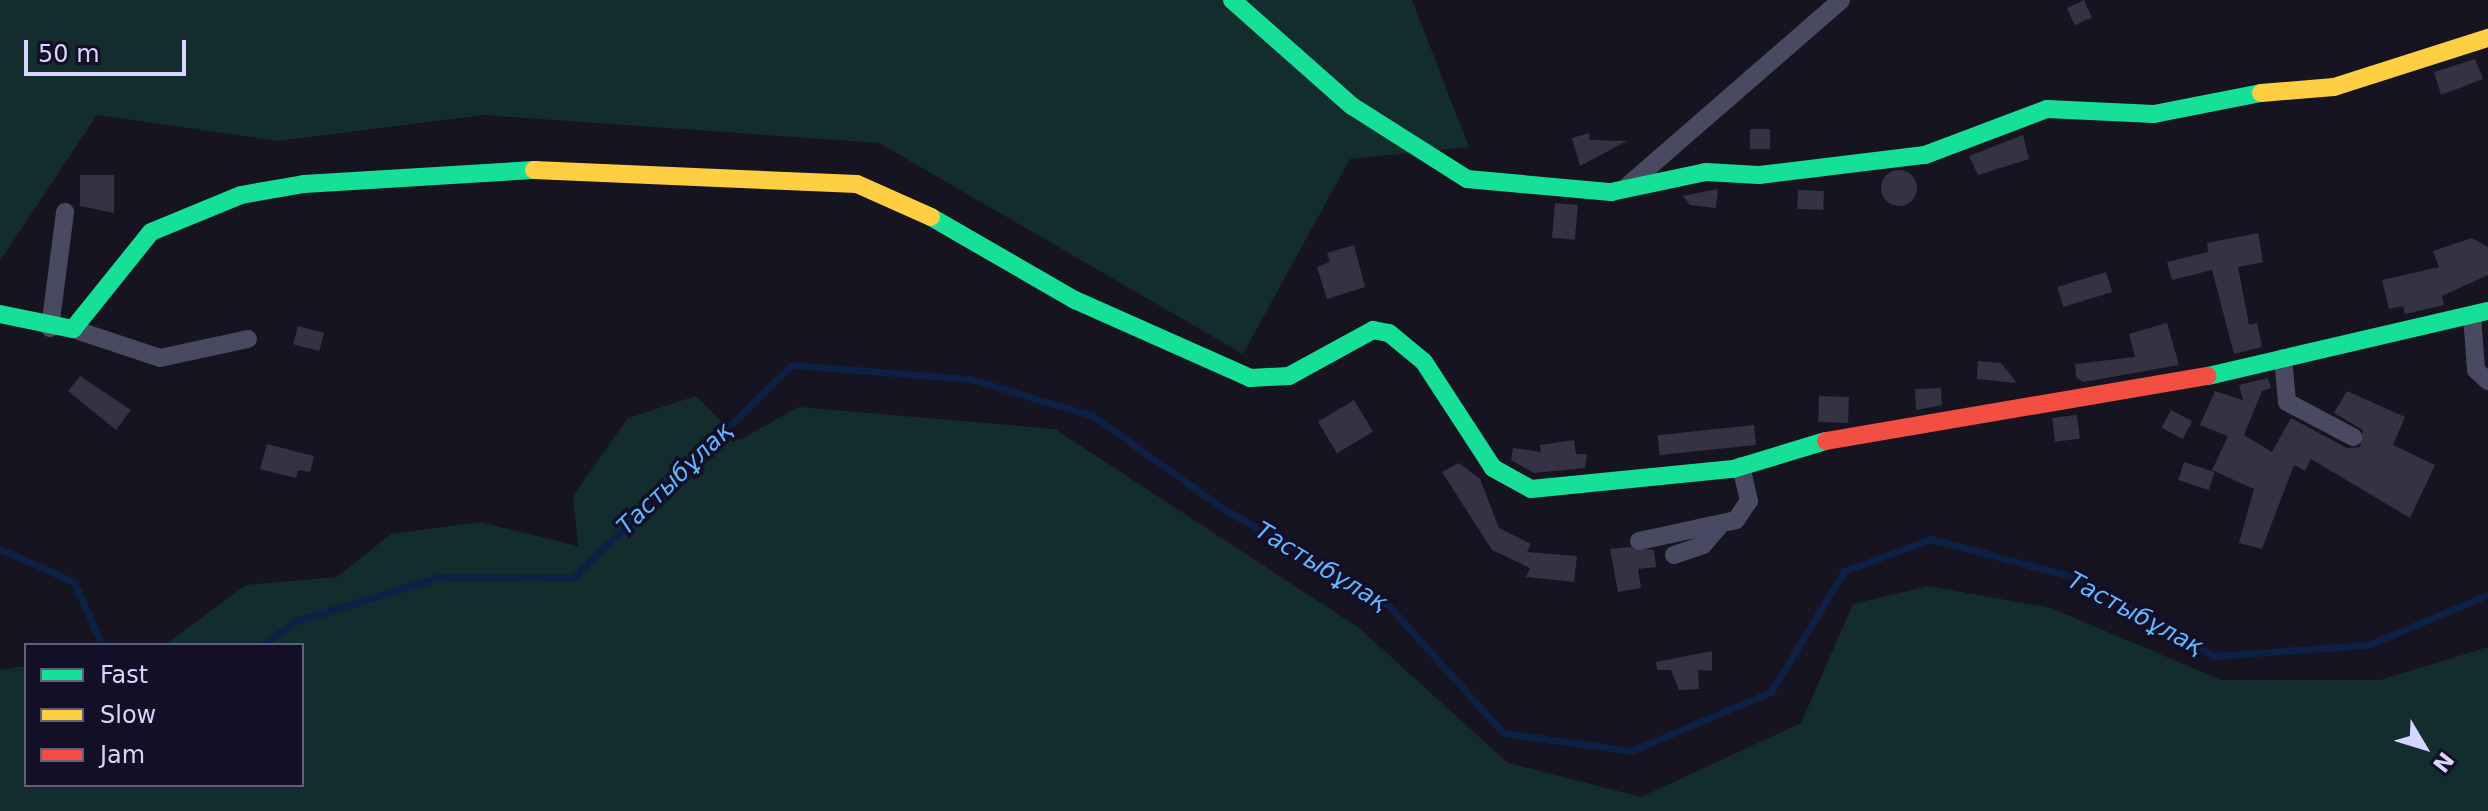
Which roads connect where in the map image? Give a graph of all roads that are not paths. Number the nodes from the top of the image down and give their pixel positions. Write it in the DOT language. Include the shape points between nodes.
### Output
graph roads {
  1 [pos="1232,0"];
  2 [pos="1841,0"];
  3 [pos="2488,38"];
  4 [pos="1623,190"];
  5 [pos="65,212"];
  6 [pos="2480,313"];
  7 [pos="0,314"];
  8 [pos="50,328"];
  9 [pos="73,329"];
  10 [pos="248,339"];
  11 [pos="2283,358"];
  12 [pos="2488,381"];
  13 [pos="2353,437"];
  14 [pos="1741,466"];
  15 [pos="1718,528"];
  16 [pos="1639,541"];
  17 [pos="1674,555"];
  1 -- 4 [label="street" via="1352,106 1467,179"];
  2 -- 4 [label="street"];
  3 -- 4 [label="street" via="2334,87 2271,91 2154,114 2047,109 1925,155 1759,175 1706,172"];
  5 -- 8 [label="street"];
  6 -- 11 [label="street"];
  6 -- 12 [label="street" via="2476,370"];
  7 -- 8 [label="street"];
  8 -- 9 [label="street"];
  9 -- 10 [label="street" via="160,358"];
  9 -- 14 [label="street" via="151,232 241,195 372,177 534,170 817,179 890,196 1075,300 1250,378 1289,376 1373,330 1389,333 1424,362 1493,468 1515,485 1552,488"];
  11 -- 13 [label="street" via="2287,402"];
  11 -- 14 [label="street" via="1826,441"];
  14 -- 15 [label="street" via="1749,501"];
  15 -- 16 [label="street"];
  15 -- 17 [label="street" via="1703,545"];
}
